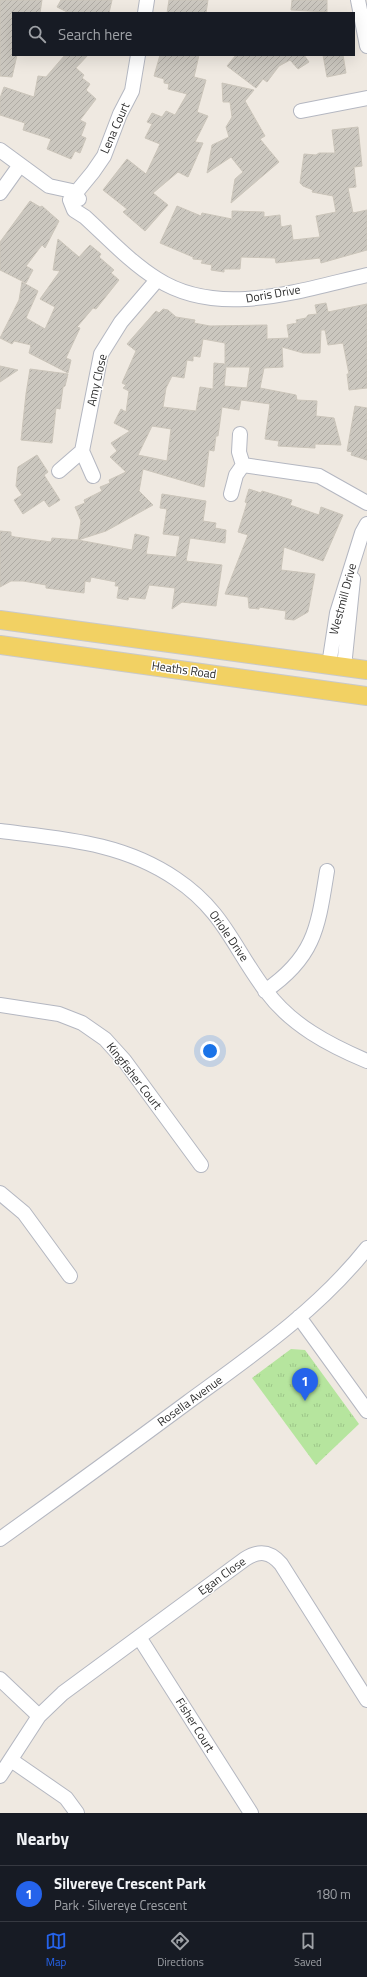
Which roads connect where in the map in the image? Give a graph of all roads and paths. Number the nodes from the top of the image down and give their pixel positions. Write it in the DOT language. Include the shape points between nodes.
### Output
graph roads {
  1 [pos="147,0"];
  2 [pos="358,0"];
  3 [pos="145,12"];
  4 [pos="367,46"];
  5 [pos="138,56"];
  6 [pos="367,98"];
  7 [pos="301,111"];
  8 [pos="0,150"];
  9 [pos="20,164"];
  10 [pos="0,193"];
  11 [pos="73,197"];
  12 [pos="367,275"];
  13 [pos="158,280"];
  14 [pos="240,434"];
  15 [pos="82,450"];
  16 [pos="243,465"];
  17 [pos="59,471"];
  18 [pos="93,476"];
  19 [pos="231,494"];
  20 [pos="367,503"];
  21 [pos="367,524"];
  22 [pos="0,620"];
  23 [pos="0,645"];
  24 [pos="337,666"];
  25 [pos="367,670"];
  26 [pos="334,691"];
  27 [pos="367,696"];
  28 [pos="0,830"];
  29 [pos="327,871"];
  30 [pos="265,991"];
  31 [pos="0,1005"];
  32 [pos="367,1061"];
  33 [pos="201,1165"];
  34 [pos="0,1194"];
  35 [pos="367,1248"];
  36 [pos="70,1276"];
  37 [pos="299,1317"];
  38 [pos="367,1411"];
  39 [pos="0,1540"];
  40 [pos="139,1637"];
  41 [pos="0,1679"];
  42 [pos="367,1700"];
  43 [pos="39,1716"];
  44 [pos="11,1760"];
  45 [pos="0,1776"];
  46 [pos="77,1813"];
  47 [pos="251,1813"];
  1 -- 3 [label="street"];
  2 -- 4 [label="street"];
  5 -- 11 [label="street, Lena Court" via="132,91 104,156"];
  6 -- 7 [label="street"];
  8 -- 9 [label="street"];
  9 -- 10 [label="street"];
  9 -- 11 [label="street" via="49,186"];
  11 -- 13 [label="street, Doris Drive" via="85,217"];
  12 -- 13 [label="street, Doris Drive" via="274,296 237,300 205,297"];
  13 -- 15 [label="street, Amy Close" via="121,322 101,354"];
  14 -- 16 [label="street" via="239,452"];
  15 -- 17 [label="street"];
  15 -- 18 [label="street"];
  16 -- 19 [label="street" via="236,475"];
  16 -- 20 [label="street" via="319,476"];
  21 -- 24 [label="street, Westmill Drive" via="354,557 350,614"];
  22 -- 24 [label="main road, Heaths Road"];
  23 -- 26 [label="main road, Heaths Road"];
  24 -- 25 [label="main road, Heaths Road"];
  24 -- 26 [label="main road"];
  26 -- 27 [label="main road, Heaths Road"];
  28 -- 30 [label="street, Oriole Drive" via="96,844 128,853 160,868 190,889 218,916"];
  29 -- 30 [label="street" via="318,922 310,945 294,967"];
  30 -- 32 [label="street, Oriole Drive" via="289,1016 319,1038"];
  31 -- 33 [label="street, Kingfisher Court" via="59,1014 82,1023 105,1039 124,1060"];
  34 -- 36 [label="street" via="24,1213"];
  35 -- 37 [label="street, Rosella Avenue" via="342,1277"];
  37 -- 38 [label="street"];
  37 -- 39 [label="street, Rosella Avenue" via="244,1361"];
  40 -- 42 [label="street, Egan Close" via="246,1559 257,1553 266,1553 281,1564"];
  40 -- 43 [label="street, Egan Close" via="63,1693"];
  40 -- 47 [label="street, Fisher Court"];
  41 -- 43 [label="street"];
  43 -- 44 [label="street, Egan Close"];
  44 -- 45 [label="street, Egan Close"];
  44 -- 46 [label="street" via="66,1798"];
}
